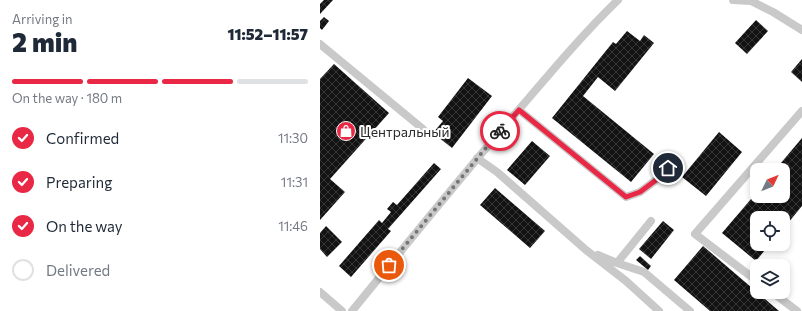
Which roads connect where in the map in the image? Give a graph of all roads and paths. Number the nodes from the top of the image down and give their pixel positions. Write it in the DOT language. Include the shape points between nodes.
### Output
graph roads {
  1 [pos="618,0"];
  2 [pos="733,0"];
  3 [pos="761,0"];
  4 [pos="751,1"];
  5 [pos="802,30"];
  6 [pos="320,44"];
  7 [pos="519,110"];
  8 [pos="802,111"];
  9 [pos="423,129"];
  10 [pos="477,158"];
  11 [pos="668,168"];
  12 [pos="651,221"];
  13 [pos="586,250"];
  14 [pos="616,263"];
  15 [pos="750,276"];
  16 [pos="320,292"];
  17 [pos="781,299"];
  18 [pos="342,311"];
  19 [pos="352,311"];
  20 [pos="659,311"];
  21 [pos="690,311"];
  22 [pos="797,311"];
  1 -- 7 [label="street"];
  2 -- 4 [label="street"];
  3 -- 4 [label="street"];
  4 -- 5 [label="street"];
  6 -- 9 [label="street"];
  7 -- 10 [label="street"];
  7 -- 11 [label="street" via="626,197 640,192"];
  8 -- 15 [label="street" via="695,234"];
  10 -- 13 [label="street" via="497,172"];
  10 -- 19 [label="street"];
  12 -- 14 [label="street"];
  13 -- 14 [label="street"];
  13 -- 20 [label="street"];
  14 -- 21 [label="street" via="644,272"];
  16 -- 18 [label="street"];
  17 -- 22 [label="street"];
}
